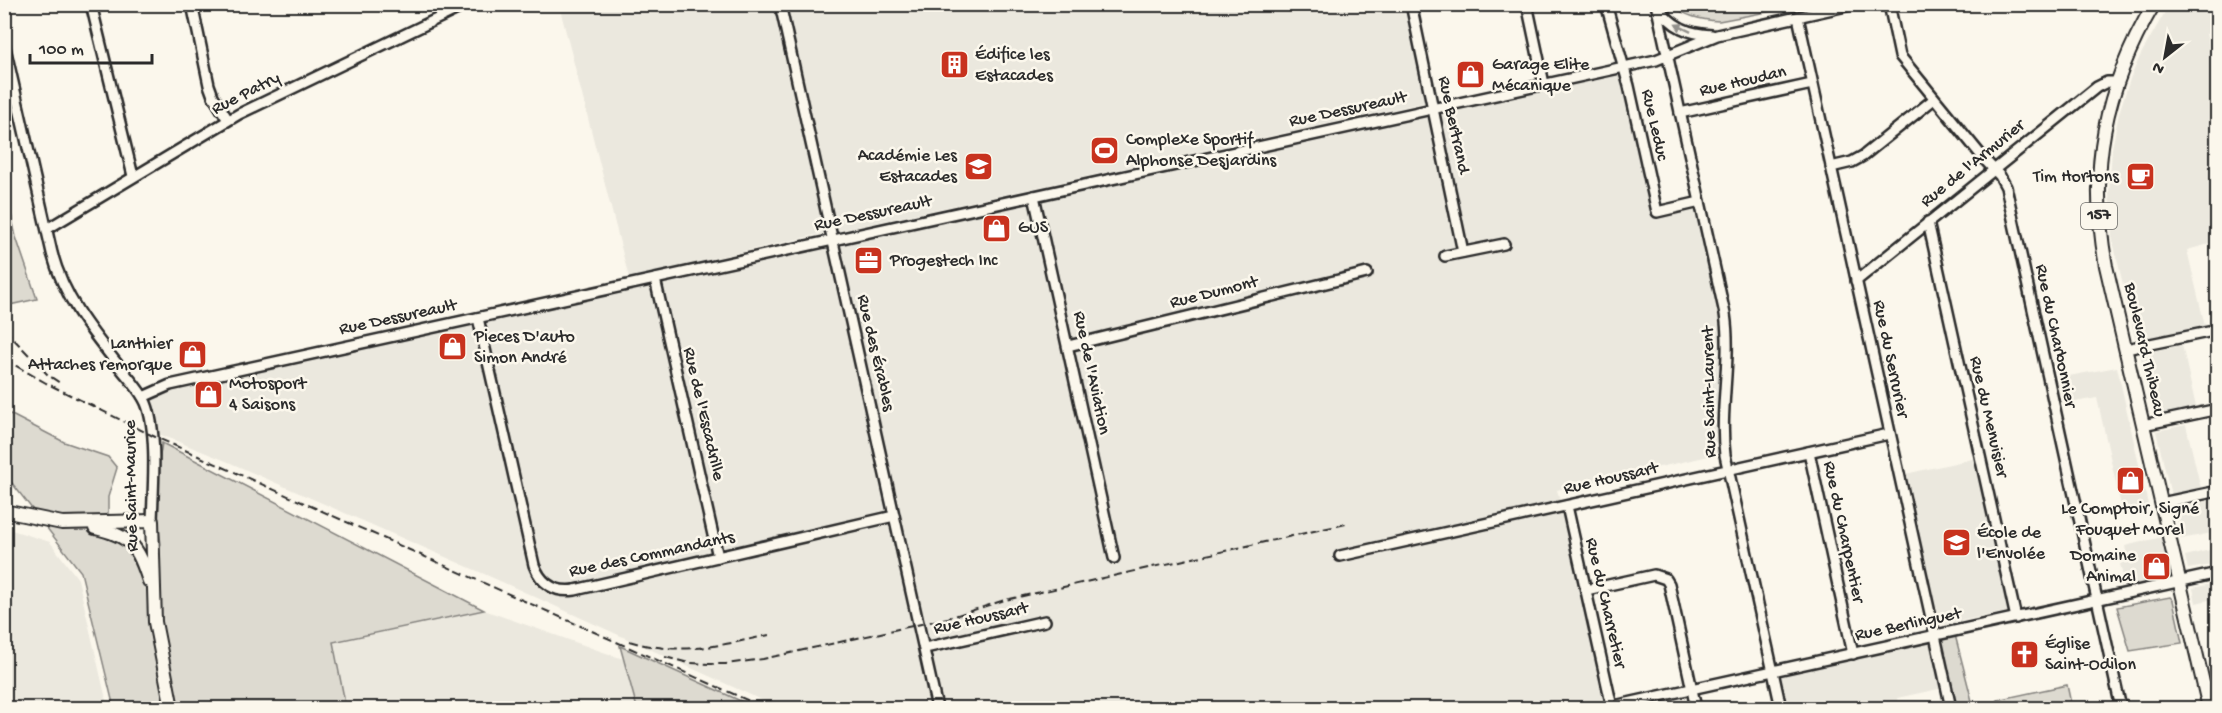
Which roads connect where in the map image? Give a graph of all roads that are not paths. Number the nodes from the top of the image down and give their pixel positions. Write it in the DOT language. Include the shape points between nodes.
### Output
graph roads {
  1 [pos="91,4"];
  2 [pos="192,4"];
  3 [pos="468,4"];
  4 [pos="780,4"];
  5 [pos="1411,4"];
  6 [pos="1527,4"];
  7 [pos="1606,4"];
  8 [pos="1657,4"];
  9 [pos="1855,4"];
  10 [pos="1889,4"];
  11 [pos="2154,4"];
  12 [pos="1798,17"];
  13 [pos="1717,35"];
  14 [pos="4,44"];
  15 [pos="1667,56"];
  16 [pos="1623,67"];
  17 [pos="2116,82"];
  18 [pos="1544,84"];
  19 [pos="1812,84"];
  20 [pos="1934,99"];
  21 [pos="1433,108"];
  22 [pos="1680,113"];
  23 [pos="228,120"];
  24 [pos="1831,167"];
  25 [pos="1994,169"];
  26 [pos="133,176"];
  27 [pos="1034,196"];
  28 [pos="1700,202"];
  29 [pos="1928,222"];
  30 [pos="47,229"];
  31 [pos="832,240"];
  32 [pos="1504,244"];
  33 [pos="1463,252"];
  34 [pos="1445,256"];
  35 [pos="1367,273"];
  36 [pos="655,279"];
  37 [pos="1856,281"];
  38 [pos="478,318"];
  39 [pos="2217,330"];
  40 [pos="1068,346"];
  41 [pos="2126,349"];
  42 [pos="143,397"];
  43 [pos="2217,409"];
  44 [pos="2144,425"];
  45 [pos="1889,434"];
  46 [pos="1809,452"];
  47 [pos="1728,470"];
  48 [pos="2217,490"];
  49 [pos="2162,503"];
  50 [pos="1567,506"];
  51 [pos="4,511"];
  52 [pos="894,516"];
  53 [pos="152,521"];
  54 [pos="74,523"];
  55 [pos="1340,556"];
  56 [pos="718,557"];
  57 [pos="1114,558"];
  58 [pos="2217,573"];
  59 [pos="2180,581"];
  60 [pos="1586,590"];
  61 [pos="153,593"];
  62 [pos="2097,601"];
  63 [pos="2016,618"];
  64 [pos="1045,621"];
  65 [pos="1935,636"];
  66 [pos="925,648"];
  67 [pos="1853,654"];
  68 [pos="1773,672"];
  69 [pos="2217,685"];
  70 [pos="2205,688"];
  71 [pos="1692,689"];
  72 [pos="172,708"];
  73 [pos="937,708"];
  74 [pos="1608,708"];
  75 [pos="1696,708"];
  76 [pos="1781,708"];
  77 [pos="1951,708"];
  78 [pos="2121,708"];
  79 [pos="2209,708"];
  1 -- 26 [label="street"];
  2 -- 23 [label="street" via="211,91"];
  3 -- 23 [label="street, Rue Patry"];
  4 -- 31 [label="street, Rue des Érables"];
  5 -- 21 [label="street, Rue Bertrand"];
  6 -- 18 [label="street"];
  7 -- 16 [label="street, Rue Leduc"];
  13 -- 8 [label="street, one-way" via="1684,31"];
  8 -- 15 [label="street, Rue Saint-Laurent"];
  9 -- 12 [label="street, Rue Dessureault"];
  10 -- 20 [label="street, Rue du Charbonnier" via="1900,56"];
  11 -- 17 [label="main road, Boulevard Thibeau / 157"];
  12 -- 13 [label="street, Rue Dessureault"];
  12 -- 19 [label="street, Rue du Serrurier"];
  13 -- 15 [label="street, Rue Dessureault"];
  14 -- 30 [label="street, Rue Saint-Maurice"];
  15 -- 16 [label="street, Rue Dessureault"];
  15 -- 22 [label="street, Rue Saint-Laurent"];
  16 -- 18 [label="street, Rue Dessureault"];
  16 -- 28 [label="street, Rue Leduc" via="1657,212"];
  17 -- 25 [label="street, Rue de l'Armurier" via="2097,87"];
  17 -- 41 [label="main road, Boulevard Thibeau / 157" via="2102,140 2098,207 2106,266"];
  18 -- 21 [label="street, Rue Dessureault"];
  19 -- 22 [label="street, Rue Houdan"];
  19 -- 24 [label="street, Rue du Serrurier"];
  20 -- 24 [label="street" via="1863,156"];
  20 -- 25 [label="street, Rue du Charbonnier"];
  21 -- 27 [label="street, Rue Dessureault"];
  21 -- 33 [label="street, Rue Bertrand"];
  22 -- 28 [label="street, Rue Saint-Laurent"];
  23 -- 26 [label="street, Rue Patry"];
  24 -- 37 [label="street, Rue du Serrurier"];
  25 -- 29 [label="street, Rue de l'Armurier"];
  25 -- 62 [label="street, Rue du Charbonnier" via="2006,187"];
  26 -- 30 [label="street, Rue Patry"];
  27 -- 31 [label="street, Rue Dessureault"];
  27 -- 40 [label="street, Rue de l'Aviation"];
  28 -- 47 [label="street, Rue Saint-Laurent" via="1727,327 1724,438"];
  29 -- 37 [label="street, Rue de l'Armurier"];
  29 -- 63 [label="street, Rue du Menuisier"];
  30 -- 42 [label="street, Rue Saint-Maurice" via="56,266 71,301"];
  31 -- 36 [label="street, Rue Dessureault"];
  31 -- 52 [label="street, Rue des Érables"];
  32 -- 33 [label="street"];
  33 -- 34 [label="street"];
  35 -- 40 [label="street, Rue Dumont"];
  36 -- 38 [label="street, Rue Dessureault"];
  36 -- 56 [label="street, Rue de l'Escadrille"];
  37 -- 45 [label="street, Rue du Serrurier"];
  38 -- 42 [label="street, Rue Dessureault" via="170,385"];
  38 -- 56 [label="street, Rue des Commandants" via="534,565 544,582 558,590 575,590"];
  39 -- 41 [label="street"];
  40 -- 57 [label="street, Rue de l'Aviation"];
  41 -- 44 [label="main road, Boulevard Thibeau / 157"];
  42 -- 53 [label="street, Rue Saint-Maurice" via="150,414"];
  43 -- 44 [label="street"];
  44 -- 49 [label="main road, Boulevard Thibeau / 157"];
  45 -- 46 [label="street, Rue Houssart"];
  45 -- 65 [label="street, Rue du Serrurier"];
  46 -- 47 [label="street, Rue Houssart"];
  46 -- 67 [label="street, Rue du Charpentier"];
  47 -- 50 [label="street, Rue Houssart"];
  47 -- 68 [label="street, Rue Saint-Laurent"];
  48 -- 49 [label="street"];
  49 -- 59 [label="main road, Boulevard Thibeau / 157"];
  50 -- 55 [label="street, Rue Houssart"];
  50 -- 60 [label="street, Rue du Charretier"];
  51 -- 54 [label="main road"];
  52 -- 56 [label="street, Rue des Commandants"];
  52 -- 66 [label="street, Rue des Érables"];
  53 -- 54 [label="main road"];
  53 -- 61 [label="main road, Rue Saint-Maurice"];
  54 -- 61 [label="main road" via="110,531 129,541 140,556"];
  58 -- 59 [label="street, Rue Berlinguet"];
  59 -- 62 [label="street, Rue Berlinguet"];
  59 -- 70 [label="main road, Boulevard Thibeau / 157"];
  60 -- 71 [label="street" via="1654,575 1666,579"];
  60 -- 74 [label="street, Rue du Charretier"];
  61 -- 72 [label="main road, Rue Saint-Maurice"];
  62 -- 63 [label="street, Rue Berlinguet"];
  62 -- 78 [label="street, Rue du Charbonnier"];
  63 -- 65 [label="street, Rue Berlinguet"];
  64 -- 66 [label="street, Rue Houssart"];
  65 -- 67 [label="street, Rue Berlinguet"];
  65 -- 77 [label="street, Rue du Serrurier"];
  66 -- 73 [label="street, Rue des Érables"];
  67 -- 68 [label="street, Rue Berlinguet"];
  68 -- 71 [label="street, Rue Berlinguet"];
  68 -- 76 [label="street, Rue Saint-Laurent"];
  69 -- 70 [label="street"];
  70 -- 79 [label="main road, Boulevard Thibeau / 157"];
  71 -- 74 [label="street, Rue Berlinguet"];
  71 -- 75 [label="street"];
}
